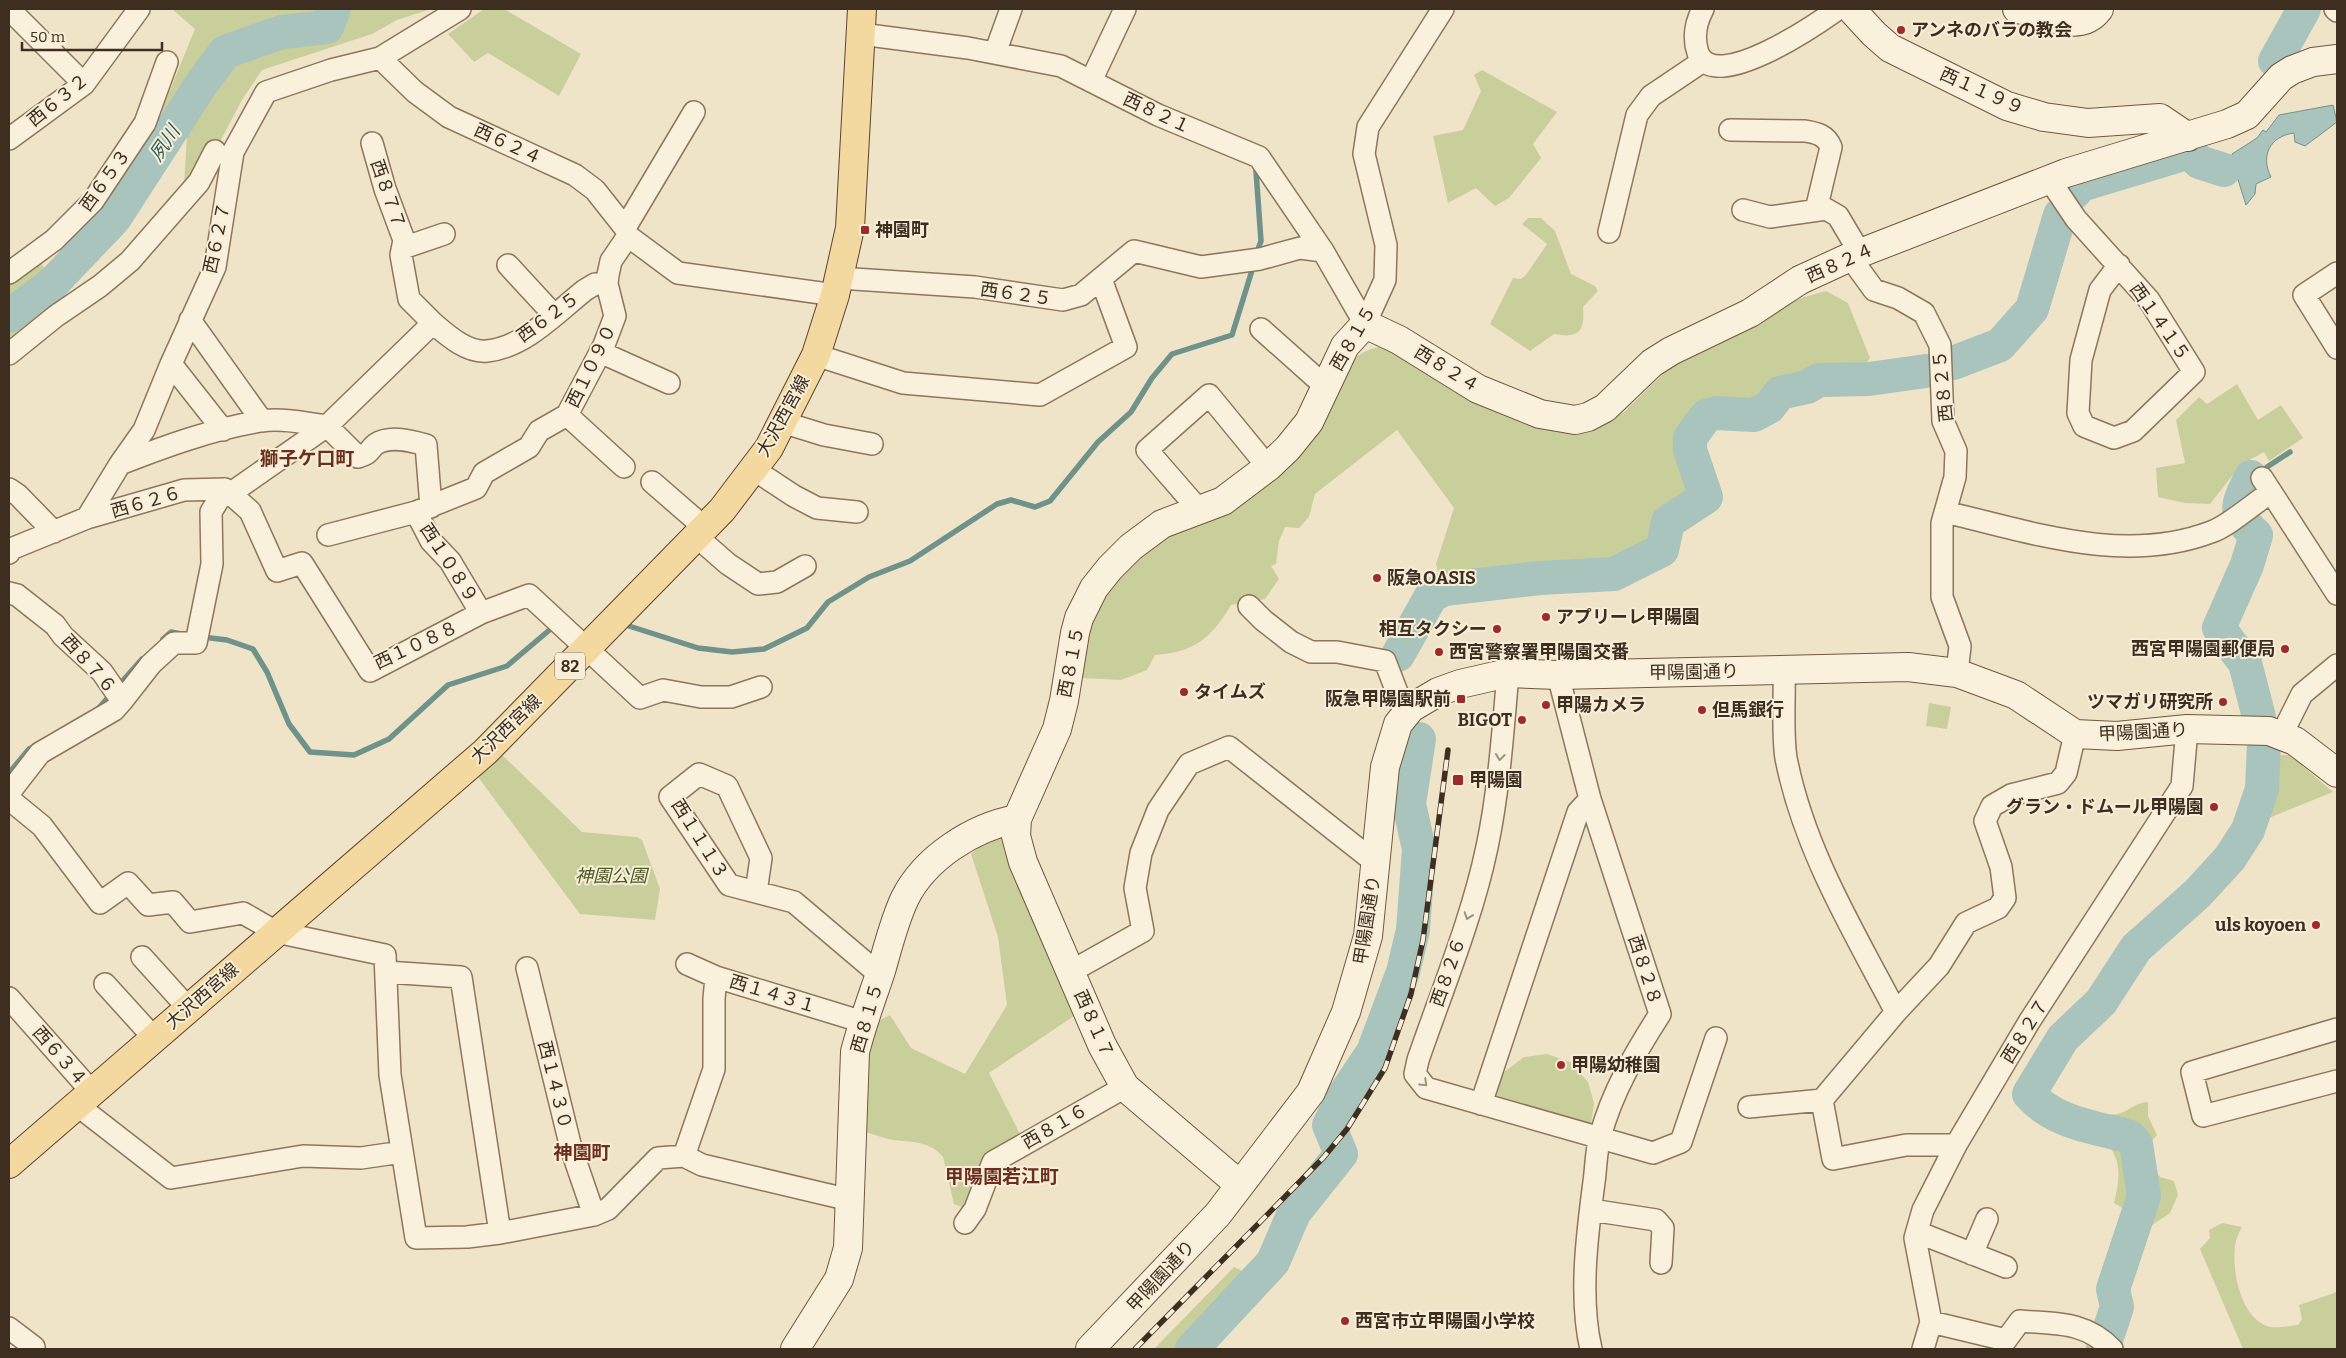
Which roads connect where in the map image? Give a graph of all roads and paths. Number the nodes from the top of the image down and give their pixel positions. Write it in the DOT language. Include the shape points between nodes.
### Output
graph roads {
  1 [pos="9,9"];
  2 [pos="139,9"];
  3 [pos="460,9"];
  4 [pos="1011,9"];
  5 [pos="1125,9"];
  6 [pos="1442,9"];
  7 [pos="1703,9"];
  8 [pos="1838,9"];
  9 [pos="1850,9"];
  10 [pos="2018,9"];
  11 [pos="2099,9"];
  12 [pos="2110,9"];
  13 [pos="2115,9"];
  14 [pos="861,22"];
  15 [pos="995,53"];
  16 [pos="380,58"];
  17 [pos="2337,59"];
  18 [pos="1703,61"];
  19 [pos="167,62"];
  20 [pos="1091,81"];
  21 [pos="84,84"];
  22 [pos="694,112"];
  23 [pos="1730,130"];
  24 [pos="2188,137"];
  25 [pos="9,139"];
  26 [pos="372,143"];
  27 [pos="215,151"];
  28 [pos="2049,180"];
  29 [pos="1743,210"];
  30 [pos="1816,210"];
  31 [pos="626,232"];
  32 [pos="1609,232"];
  33 [pos="444,234"];
  34 [pos="402,248"];
  35 [pos="1323,252"];
  36 [pos="1855,255"];
  37 [pos="508,265"];
  38 [pos="2119,265"];
  39 [pos="9,273"];
  40 [pos="2337,273"];
  41 [pos="1101,279"];
  42 [pos="607,284"];
  43 [pos="837,286"];
  44 [pos="554,315"];
  45 [pos="190,320"];
  46 [pos="433,323"];
  47 [pos="1365,324"];
  48 [pos="1261,329"];
  49 [pos="2337,348"];
  50 [pos="600,352"];
  51 [pos="9,354"];
  52 [pos="816,355"];
  53 [pos="171,364"];
  54 [pos="669,383"];
  55 [pos="1326,387"];
  56 [pos="567,415"];
  57 [pos="262,421"];
  58 [pos="782,422"];
  59 [pos="327,426"];
  60 [pos="223,430"];
  61 [pos="872,444"];
  62 [pos="120,464"];
  63 [pos="624,467"];
  64 [pos="1268,467"];
  65 [pos="752,469"];
  66 [pos="652,482"];
  67 [pos="9,489"];
  68 [pos="228,491"];
  69 [pos="423,510"];
  70 [pos="1200,511"];
  71 [pos="857,512"];
  72 [pos="1945,512"];
  73 [pos="87,518"];
  74 [pos="54,532"];
  75 [pos="701,532"];
  76 [pos="328,535"];
  77 [pos="9,553"];
  78 [pos="805,566"];
  79 [pos="9,593"];
  80 [pos="2337,594"];
  81 [pos="1249,606"];
  82 [pos="481,614"];
  83 [pos="587,649"];
  84 [pos="2337,665"];
  85 [pos="1784,670"];
  86 [pos="1957,673"];
  87 [pos="1508,674"];
  88 [pos="1558,675"];
  89 [pos="761,686"];
  90 [pos="117,695"];
  91 [pos="1411,708"];
  92 [pos="2187,729"];
  93 [pos="2075,734"];
  94 [pos="2282,736"];
  95 [pos="2337,773"];
  96 [pos="9,793"];
  97 [pos="9,799"];
  98 [pos="1590,799"];
  99 [pos="1017,819"];
  100 [pos="1376,863"];
  101 [pos="756,892"];
  102 [pos="276,932"];
  103 [pos="142,957"];
  104 [pos="687,964"];
  105 [pos="527,968"];
  106 [pos="386,972"];
  107 [pos="1070,972"];
  108 [pos="880,975"];
  109 [pos="716,977"];
  110 [pos="105,984"];
  111 [pos="9,998"];
  112 [pos="188,1008"];
  113 [pos="1896,1012"];
  114 [pos="863,1022"];
  115 [pos="2337,1029"];
  116 [pos="154,1038"];
  117 [pos="1716,1038"];
  118 [pos="2337,1080"];
  119 [pos="1125,1087"];
  120 [pos="85,1099"];
  121 [pos="1822,1100"];
  122 [pos="1481,1104"];
  123 [pos="1749,1107"];
  124 [pos="1600,1137"];
  125 [pos="1956,1145"];
  126 [pos="402,1152"];
  127 [pos="684,1156"];
  128 [pos="9,1164"];
  129 [pos="1240,1185"];
  130 [pos="850,1200"];
  131 [pos="1591,1210"];
  132 [pos="594,1215"];
  133 [pos="1987,1219"];
  134 [pos="965,1224"];
  135 [pos="1917,1232"];
  136 [pos="500,1233"];
  137 [pos="1972,1254"];
  138 [pos="1661,1263"];
  139 [pos="2006,1267"];
  140 [pos="1931,1322"];
  141 [pos="9,1328"];
  142 [pos="2103,1346"];
  143 [pos="33,1349"];
  144 [pos="796,1349"];
  145 [pos="1090,1349"];
  146 [pos="1591,1349"];
  147 [pos="1923,1349"];
  1 -- 21 [label="street"];
  2 -- 21 [label="street, 西６３２"];
  3 -- 16 [label="street, 西６２７"];
  4 -- 15 [label="street"];
  5 -- 20 [label="street"];
  6 -- 47 [label="street, 西８１５" via="1368,128 1364,154 1386,245 1385,280"];
  7 -- 18 [label="street" via="1695,31 1698,54"];
  8 -- 18 [label="street" via="1814,26 1749,61 1725,67"];
  9 -- 24 [label="street, 西１１９９" via="1890,48 2007,106 2088,123 2160,118"];
  10 -- 11 [label="street" via="2070,22 2090,18"];
  12 -- 13 [label="street"];
  14 -- 15 [label="street, 西８２１"];
  14 -- 43 [label="main road, 大沢西宮線 / 82" via="850,228"];
  15 -- 20 [label="street, 西８２１" via="1061,66"];
  16 -- 31 [label="street, 西６２４" via="415,92 449,117 575,175 595,190"];
  16 -- 45 [label="street, 西６２７" via="323,72 266,92 233,152 215,266"];
  17 -- 24 [label="street, 西８２４" via="2313,62 2292,70 2276,82 2247,114"];
  18 -- 32 [label="street" via="1651,96 1637,115"];
  19 -- 39 [label="street, 西６５３" via="145,123 93,201 54,240"];
  20 -- 35 [label="street, 西８２１" via="1158,115 1259,156"];
  21 -- 25 [label="street, 西６３２"];
  22 -- 31 [label="street"];
  23 -- 30 [label="street" via="1805,131 1828,139 1831,147"];
  24 -- 28 [label="street, 西８２４"];
  26 -- 34 [label="street, 西８７７" via="382,182 404,240"];
  27 -- 51 [label="street" via="199,182 130,261"];
  28 -- 36 [label="street, 西８２４"];
  28 -- 38 [label="street, 西１４１５" via="2076,219"];
  29 -- 30 [label="street" via="1770,217"];
  30 -- 36 [label="street, 西８２５" via="1826,209 1838,216"];
  31 -- 42 [label="street" via="611,261"];
  31 -- 43 [label="street, 西６２５" via="678,273"];
  33 -- 34 [label="street"];
  34 -- 46 [label="street, 西８７７" via="409,299"];
  35 -- 41 [label="street, 西６２５" via="1300,248 1201,267 1134,251"];
  35 -- 47 [label="street, 西８２１"];
  36 -- 47 [label="street, 西８２４" via="1800,280 1750,313 1671,351 1652,363 1605,408 1574,420 1540,414 1478,389 1399,340"];
  36 -- 72 [label="street, 西８２５" via="1874,290 1898,298 1924,313 1940,345 1944,420 1956,451 1955,478"];
  37 -- 44 [label="street"];
  38 -- 38 [label="street, 西１４１５" via="2149,300 2194,372 2133,432 2114,438 2084,426 2078,413 2081,360 2095,308 2100,290"];
  40 -- 49 [label="street" via="2304,295"];
  41 -- 43 [label="street, 西６２５" via="1081,295 1062,300 975,287"];
  41 -- 52 [label="street" via="1126,348 1040,395 903,383"];
  42 -- 44 [label="street, 西６２５" via="595,284"];
  42 -- 50 [label="street, 西１０９０" via="615,316"];
  43 -- 52 [label="main road, 大沢西宮線 / 82"];
  44 -- 46 [label="street, 西６２５" via="519,342 486,351 466,346"];
  45 -- 53 [label="street, 西６２７"];
  45 -- 57 [label="street"];
  46 -- 59 [label="street"];
  47 -- 55 [label="street, 西８１５" via="1346,346"];
  48 -- 55 [label="street"];
  50 -- 54 [label="street"];
  50 -- 56 [label="street, 西１０９０"];
  52 -- 58 [label="main road, 大沢西宮線 / 82"];
  53 -- 60 [label="street"];
  53 -- 62 [label="street, 西６２７" via="144,430"];
  55 -- 64 [label="street, 西８１５" via="1309,422"];
  56 -- 63 [label="street"];
  56 -- 69 [label="street, 西１０９０" via="539,431 529,447 484,473 476,488"];
  57 -- 59 [label="street"];
  57 -- 60 [label="street"];
  58 -- 61 [label="street" via="824,435"];
  58 -- 65 [label="main road, 大沢西宮線 / 82" via="769,448"];
  59 -- 68 [label="street"];
  59 -- 69 [label="street" via="358,457 369,454 377,444 402,438 426,445"];
  60 -- 62 [label="street" via="170,444"];
  62 -- 73 [label="street, 西６２７"];
  64 -- 70 [label="street, 西８１５" via="1223,501"];
  64 -- 70 [label="street" via="1209,395 1147,450"];
  65 -- 71 [label="street" via="817,508"];
  65 -- 75 [label="main road, 大沢西宮線 / 82"];
  66 -- 75 [label="street"];
  67 -- 74 [label="street"];
  68 -- 73 [label="street, 西６２６" via="184,490"];
  68 -- 82 [label="street, 西１０８８" via="250,511 277,571 302,562 370,670"];
  68 -- 90 [label="street" via="211,512 212,564 198,636 174,643"];
  69 -- 76 [label="street, 西１０９０"];
  69 -- 82 [label="street, 西１０８９" via="430,541 450,561"];
  70 -- 99 [label="street, 西８１５" via="1162,524 1130,548 1094,588 1074,633 1057,729"];
  72 -- 80 [label="street" via="2082,543 2128,547 2175,542 2213,532 2239,514 2267,485"];
  72 -- 86 [label="street, 西８２５" via="1942,523 1942,597 1960,646"];
  73 -- 74 [label="street"];
  74 -- 77 [label="street" via="11,549"];
  75 -- 78 [label="street" via="728,564 758,584 777,582"];
  75 -- 83 [label="main road, 大沢西宮線 / 82"];
  79 -- 90 [label="street, 西８７６" via="17,595 55,625 102,672"];
  81 -- 91 [label="street" via="1291,642 1311,652 1337,652 1385,661 1400,700"];
  82 -- 83 [label="street, 西１０８８" via="530,595"];
  83 -- 89 [label="street" via="640,698 663,690 701,697 731,698"];
  83 -- 102 [label="main road, 大沢西宮線 / 82" via="485,752"];
  84 -- 94 [label="street" via="2302,694"];
  85 -- 86 [label="street, 甲陽園通り" via="1908,667"];
  85 -- 88 [label="street, 甲陽園通り"];
  85 -- 113 [label="street" via="1786,756 1798,809 1819,864"];
  86 -- 93 [label="street, 甲陽園通り" via="2016,695"];
  87 -- 88 [label="street, 甲陽園通り"];
  87 -- 91 [label="street, 甲陽園通り" via="1460,684"];
  87 -- 122 [label="street, 西８２６, one-way" via="1487,848 1476,892 1415,1074 1426,1088"];
  88 -- 98 [label="street, 西８２８"];
  90 -- 96 [label="street, 西８７６" via="114,710 40,754"];
  91 -- 100 [label="street, 甲陽園通り" via="1398,724 1385,767"];
  92 -- 93 [label="street, 甲陽園通り" via="2117,736"];
  92 -- 94 [label="street, 甲陽園通り" via="2242,729 2269,731"];
  92 -- 125 [label="street, 西８２７" via="2182,786 2029,1022"];
  93 -- 113 [label="street" via="2066,773 2058,783 2011,795 1992,806 1985,821 2001,867 2005,898 1998,908 1966,923 1939,966"];
  94 -- 95 [label="street, 甲陽園通り" via="2295,741"];
  97 -- 102 [label="street" via="42,826 100,903 128,883 148,905 173,902 190,922 243,913"];
  98 -- 122 [label="street" via="1578,812"];
  98 -- 124 [label="street, 西８２８" via="1660,1014 1627,1066"];
  99 -- 107 [label="street, 西８１７" via="1020,854"];
  99 -- 108 [label="street, 西８１５" via="995,823 954,846 916,879 904,899"];
  100 -- 107 [label="street" via="1229,747 1189,764 1158,810 1141,854 1134,888 1143,931"];
  100 -- 129 [label="street, 甲陽園通り" via="1368,936 1346,1012 1311,1092"];
  101 -- 101 [label="street, 西１１１３" via="729,885 670,797 699,774 727,786 761,858"];
  101 -- 108 [label="street, 西１１１３" via="794,902"];
  102 -- 106 [label="street" via="385,955"];
  102 -- 112 [label="main road, 大沢西宮線 / 82"];
  103 -- 112 [label="street"];
  104 -- 109 [label="street"];
  105 -- 132 [label="street, 西１４３０" via="571,1148"];
  106 -- 126 [label="street" via="390,1075"];
  106 -- 136 [label="street" via="462,977"];
  107 -- 119 [label="street, 西８１７" via="1102,1045"];
  108 -- 114 [label="street, 西８１５"];
  109 -- 114 [label="street, 西１４３１"];
  109 -- 127 [label="street, 西１４３１" via="714,1069"];
  110 -- 116 [label="street"];
  111 -- 120 [label="street, 西６３４"];
  112 -- 116 [label="main road, 大沢西宮線 / 82"];
  113 -- 121 [label="street"];
  114 -- 130 [label="street, 西８１５" via="855,1052"];
  115 -- 118 [label="street" via="2192,1072 2204,1116"];
  116 -- 120 [label="main road, 大沢西宮線 / 82"];
  117 -- 124 [label="street, 西８２６" via="1681,1142 1653,1153"];
  119 -- 129 [label="street, 西８１７"];
  119 -- 134 [label="street, 西８１６" via="993,1162 975,1209"];
  120 -- 126 [label="street, 西６３４" via="171,1178 303,1156 362,1158"];
  120 -- 128 [label="main road, 大沢西宮線 / 82"];
  121 -- 123 [label="street"];
  121 -- 125 [label="street" via="1833,1159 1906,1145"];
  122 -- 124 [label="street, 西８２６"];
  124 -- 131 [label="street, 西８２８"];
  125 -- 135 [label="street, 西８２７" via="1923,1210"];
  126 -- 136 [label="street" via="416,1238"];
  127 -- 130 [label="street" via="702,1165"];
  127 -- 132 [label="street" via="658,1158 608,1209"];
  129 -- 145 [label="street, 甲陽園通り" via="1212,1221"];
  130 -- 144 [label="street, 西８１５" via="848,1248 839,1279"];
  131 -- 138 [label="street" via="1656,1220 1663,1228"];
  131 -- 146 [label="street, 西８２８" via="1585,1324"];
  132 -- 136 [label="street"];
  133 -- 137 [label="street"];
  135 -- 137 [label="street"];
  135 -- 140 [label="street, 西８２７" via="1915,1238"];
  137 -- 139 [label="street"];
  140 -- 142 [label="street" via="2006,1340 2020,1321 2063,1324 2094,1333"];
  140 -- 147 [label="street, 西８２７"];
  141 -- 143 [label="street"];
}
